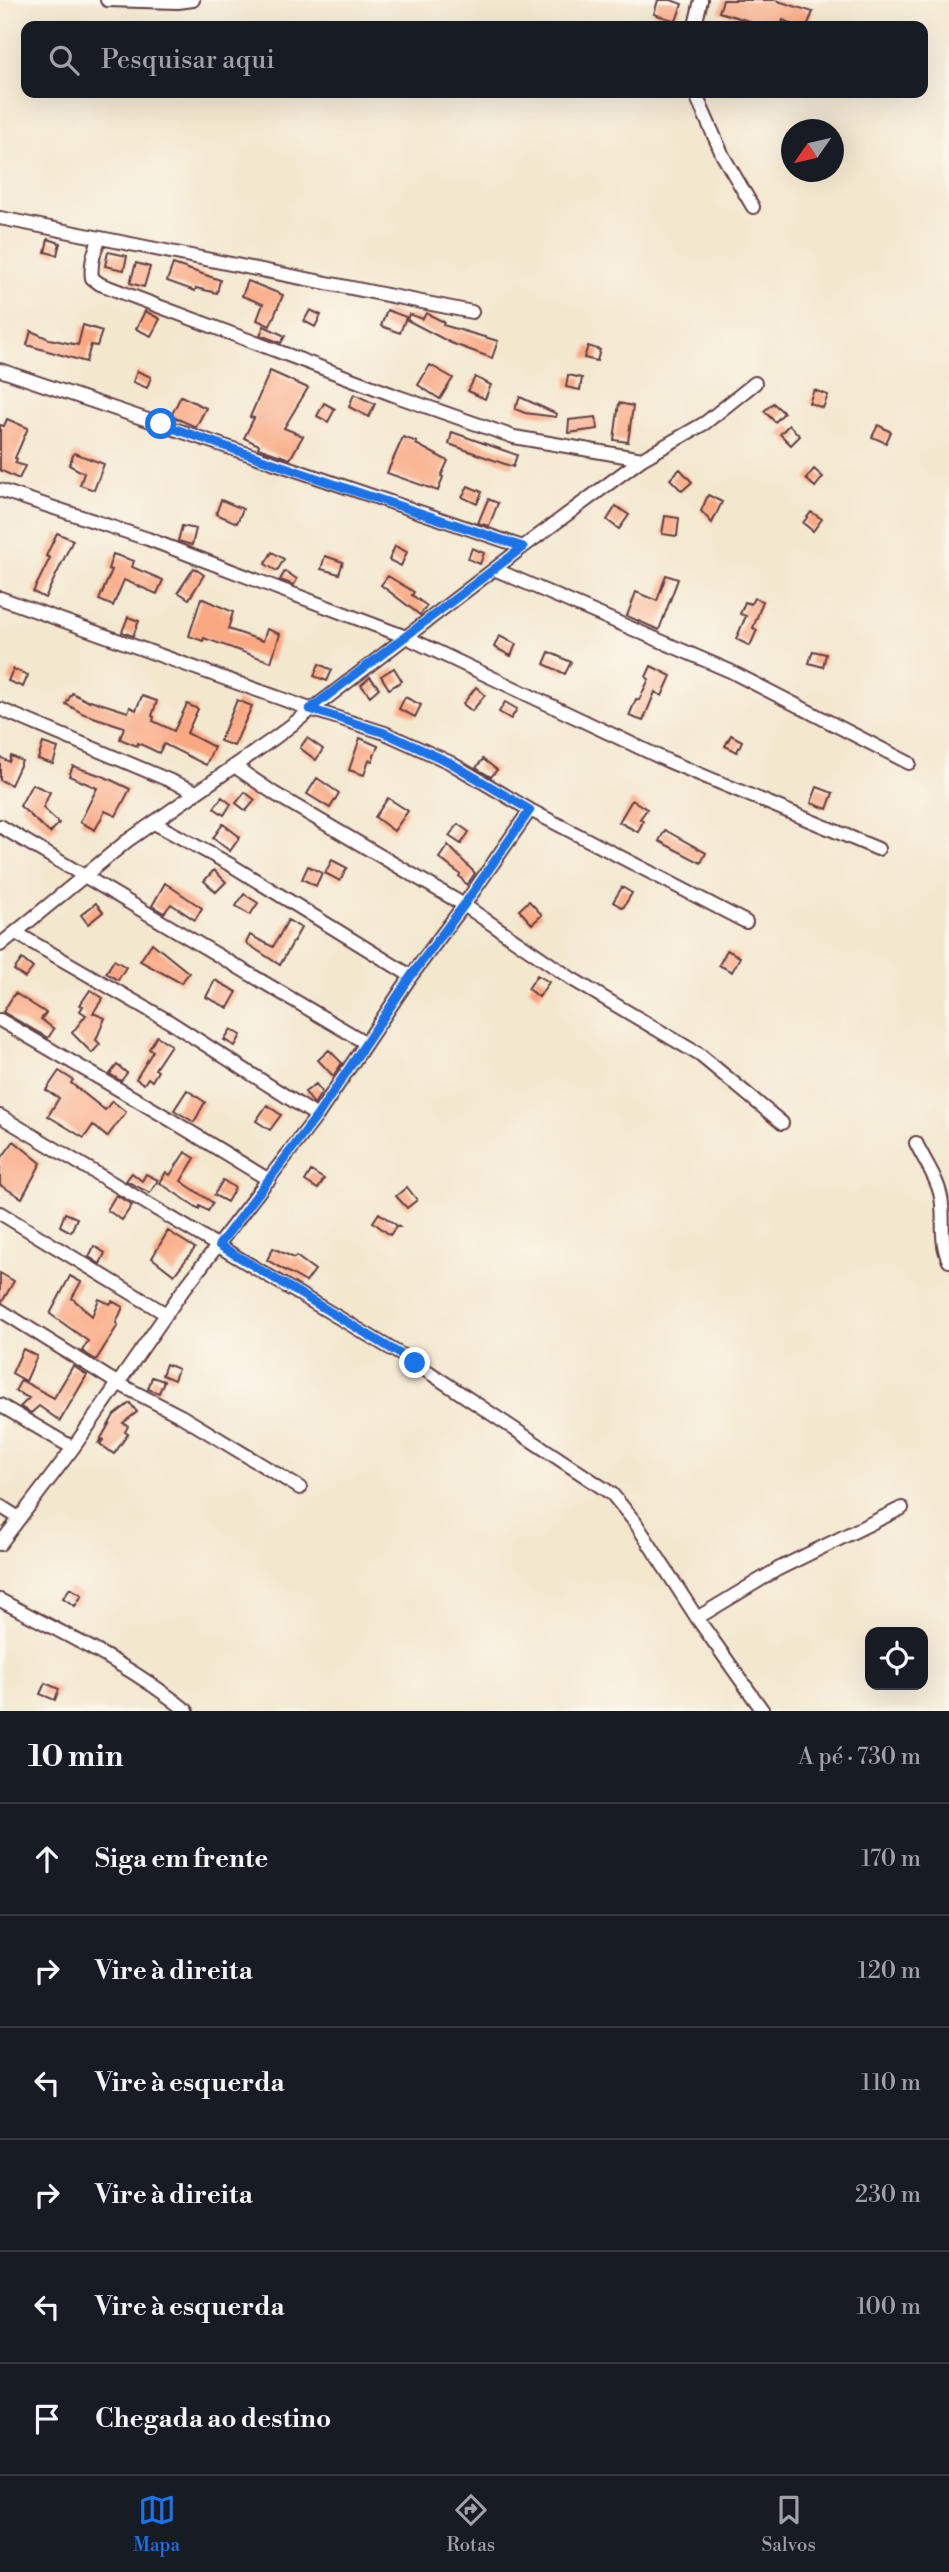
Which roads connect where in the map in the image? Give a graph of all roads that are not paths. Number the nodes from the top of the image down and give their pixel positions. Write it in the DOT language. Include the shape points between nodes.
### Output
graph roads {
  1 [pos="107,0"];
  2 [pos="193,0"];
  3 [pos="701,0"];
  4 [pos="696,21"];
  5 [pos="697,98"];
  6 [pos="753,207"];
  7 [pos="0,218"];
  8 [pos="100,238"];
  9 [pos="472,312"];
  10 [pos="0,370"];
  11 [pos="755,383"];
  12 [pos="642,459"];
  13 [pos="0,490"];
  14 [pos="523,547"];
  15 [pos="494,569"];
  16 [pos="0,598"];
  17 [pos="406,637"];
  18 [pos="0,709"];
  19 [pos="310,709"];
  20 [pos="909,763"];
  21 [pos="234,766"];
  22 [pos="197,792"];
  23 [pos="530,810"];
  24 [pos="154,823"];
  25 [pos="0,826"];
  26 [pos="878,849"];
  27 [pos="85,876"];
  28 [pos="464,905"];
  29 [pos="746,922"];
  30 [pos="16,933"];
  31 [pos="0,945"];
  32 [pos="411,976"];
  33 [pos="0,1020"];
  34 [pos="366,1043"];
  35 [pos="0,1116"];
  36 [pos="317,1116"];
  37 [pos="782,1123"];
  38 [pos="916,1143"];
  39 [pos="269,1180"];
  40 [pos="0,1213"];
  41 [pos="219,1245"];
  42 [pos="949,1261"];
  43 [pos="0,1310"];
  44 [pos="166,1314"];
  45 [pos="117,1383"];
  46 [pos="0,1405"];
  47 [pos="73,1448"];
  48 [pos="300,1488"];
  49 [pos="0,1506"];
  50 [pos="902,1508"];
  51 [pos="19,1518"];
  52 [pos="0,1544"];
  53 [pos="0,1600"];
  54 [pos="697,1618"];
  55 [pos="187,1711"];
  56 [pos="763,1711"];
  1 -- 2 [label="street"];
  3 -- 4 [label="street"];
  5 -- 6 [label="street"];
  7 -- 8 [label="street"];
  8 -- 9 [label="street"];
  8 -- 12 [label="street" via="93,254 92,278 123,294 514,437"];
  10 -- 14 [label="street"];
  11 -- 12 [label="street" via="705,423"];
  12 -- 14 [label="street"];
  13 -- 17 [label="street" via="148,539"];
  14 -- 15 [label="street"];
  15 -- 17 [label="street"];
  15 -- 20 [label="street" via="730,671"];
  16 -- 19 [label="street"];
  17 -- 19 [label="street"];
  17 -- 26 [label="street" via="668,761"];
  18 -- 22 [label="street"];
  19 -- 21 [label="street"];
  19 -- 23 [label="street" via="428,752"];
  21 -- 22 [label="street"];
  21 -- 28 [label="street"];
  22 -- 24 [label="street"];
  23 -- 28 [label="street"];
  23 -- 29 [label="street"];
  24 -- 27 [label="street"];
  24 -- 32 [label="street"];
  25 -- 27 [label="street"];
  27 -- 30 [label="street"];
  27 -- 34 [label="street"];
  28 -- 32 [label="street"];
  28 -- 37 [label="street" via="572,979 701,1055"];
  30 -- 31 [label="street"];
  30 -- 36 [label="street" via="170,1022"];
  32 -- 34 [label="street"];
  33 -- 39 [label="street"];
  34 -- 36 [label="street"];
  35 -- 41 [label="street"];
  36 -- 39 [label="street"];
  38 -- 42 [label="street" via="937,1185"];
  39 -- 41 [label="street"];
  40 -- 44 [label="street"];
  41 -- 44 [label="street"];
  41 -- 54 [label="street" via="415,1363 612,1494"];
  43 -- 45 [label="street"];
  44 -- 45 [label="street"];
  45 -- 47 [label="street"];
  45 -- 48 [label="street"];
  46 -- 47 [label="street"];
  47 -- 51 [label="street"];
  49 -- 51 [label="street"];
  50 -- 54 [label="street" via="778,1569"];
  51 -- 52 [label="street"];
  53 -- 55 [label="street" via="156,1685"];
  54 -- 56 [label="street"];
}
